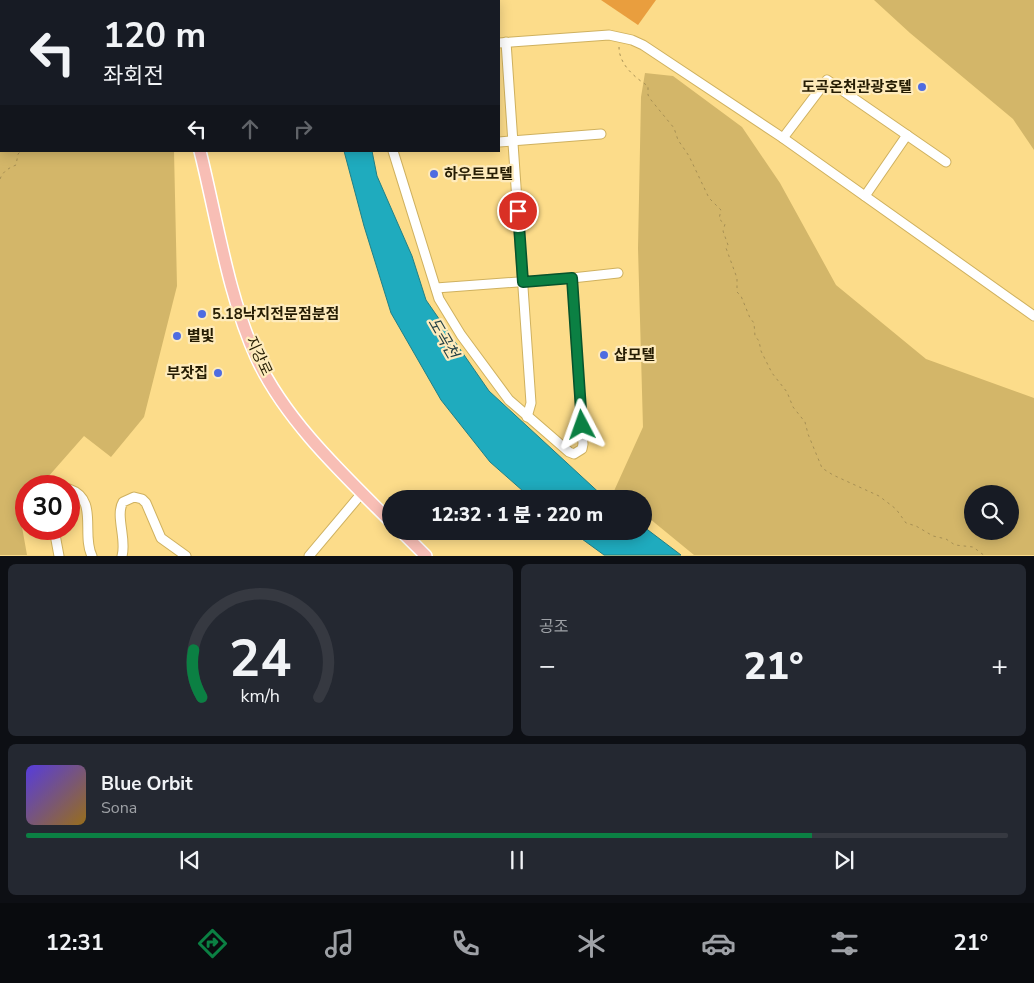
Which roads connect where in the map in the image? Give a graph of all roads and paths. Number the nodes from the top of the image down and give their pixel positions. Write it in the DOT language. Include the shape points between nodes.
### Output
graph roads {
  1 [pos="619,36"];
  2 [pos="502,42"];
  3 [pos="601,134"];
  4 [pos="907,135"];
  5 [pos="783,138"];
  6 [pos="513,141"];
  7 [pos="500,142"];
  8 [pos="20,152"];
  9 [pos="200,152"];
  10 [pos="393,152"];
  11 [pos="946,162"];
  12 [pos="0,179"];
  13 [pos="865,196"];
  14 [pos="618,273"];
  15 [pos="572,278"];
  16 [pos="523,282"];
  17 [pos="436,288"];
  18 [pos="1034,316"];
  19 [pos="527,416"];
  20 [pos="362,493"];
  21 [pos="80,496"];
  22 [pos="382,513"];
  23 [pos="56,540"];
  24 [pos="410,540"];
  25 [pos="59,556"];
  26 [pos="92,556"];
  27 [pos="122,556"];
  28 [pos="186,556"];
  29 [pos="308,556"];
  30 [pos="426,556"];
  31 [pos="986,556"];
  1 -- 2 [label="street"];
  1 -- 5 [label="street" via="653,50"];
  1 -- 31 [label="path" via="619,55 626,68 648,86 648,95 674,128 709,198 721,210 720,219 725,224 723,231 737,278 737,292 754,323 755,336 772,373 806,422 822,468 879,496 906,523 956,545 974,547"];
  2 -- 6 [label="street"];
  3 -- 6 [label="street"];
  4 -- 5 [label="street" via="827,80"];
  4 -- 11 [label="street"];
  4 -- 13 [label="street"];
  5 -- 13 [label="street"];
  6 -- 7 [label="street"];
  6 -- 16 [label="street"];
  8 -- 12 [label="path" via="16,165 8,168"];
  9 -- 20 [label="main road, 지강로" via="236,303 257,359 311,438"];
  10 -- 17 [label="street"];
  13 -- 18 [label="street"];
  14 -- 15 [label="street"];
  15 -- 16 [label="street"];
  15 -- 19 [label="street" via="582,449 574,454 568,452"];
  16 -- 17 [label="street"];
  16 -- 19 [label="street" via="531,403"];
  17 -- 19 [label="street" via="439,299 461,335 509,400"];
  20 -- 22 [label="main road, 지강로"];
  20 -- 29 [label="street"];
  21 -- 26 [label="street" via="86,507"];
  23 -- 25 [label="street"];
  24 -- 30 [label="main road"];
  27 -- 28 [label="street" via="120,510 123,502 134,497 142,499 150,508 161,538"];
}
